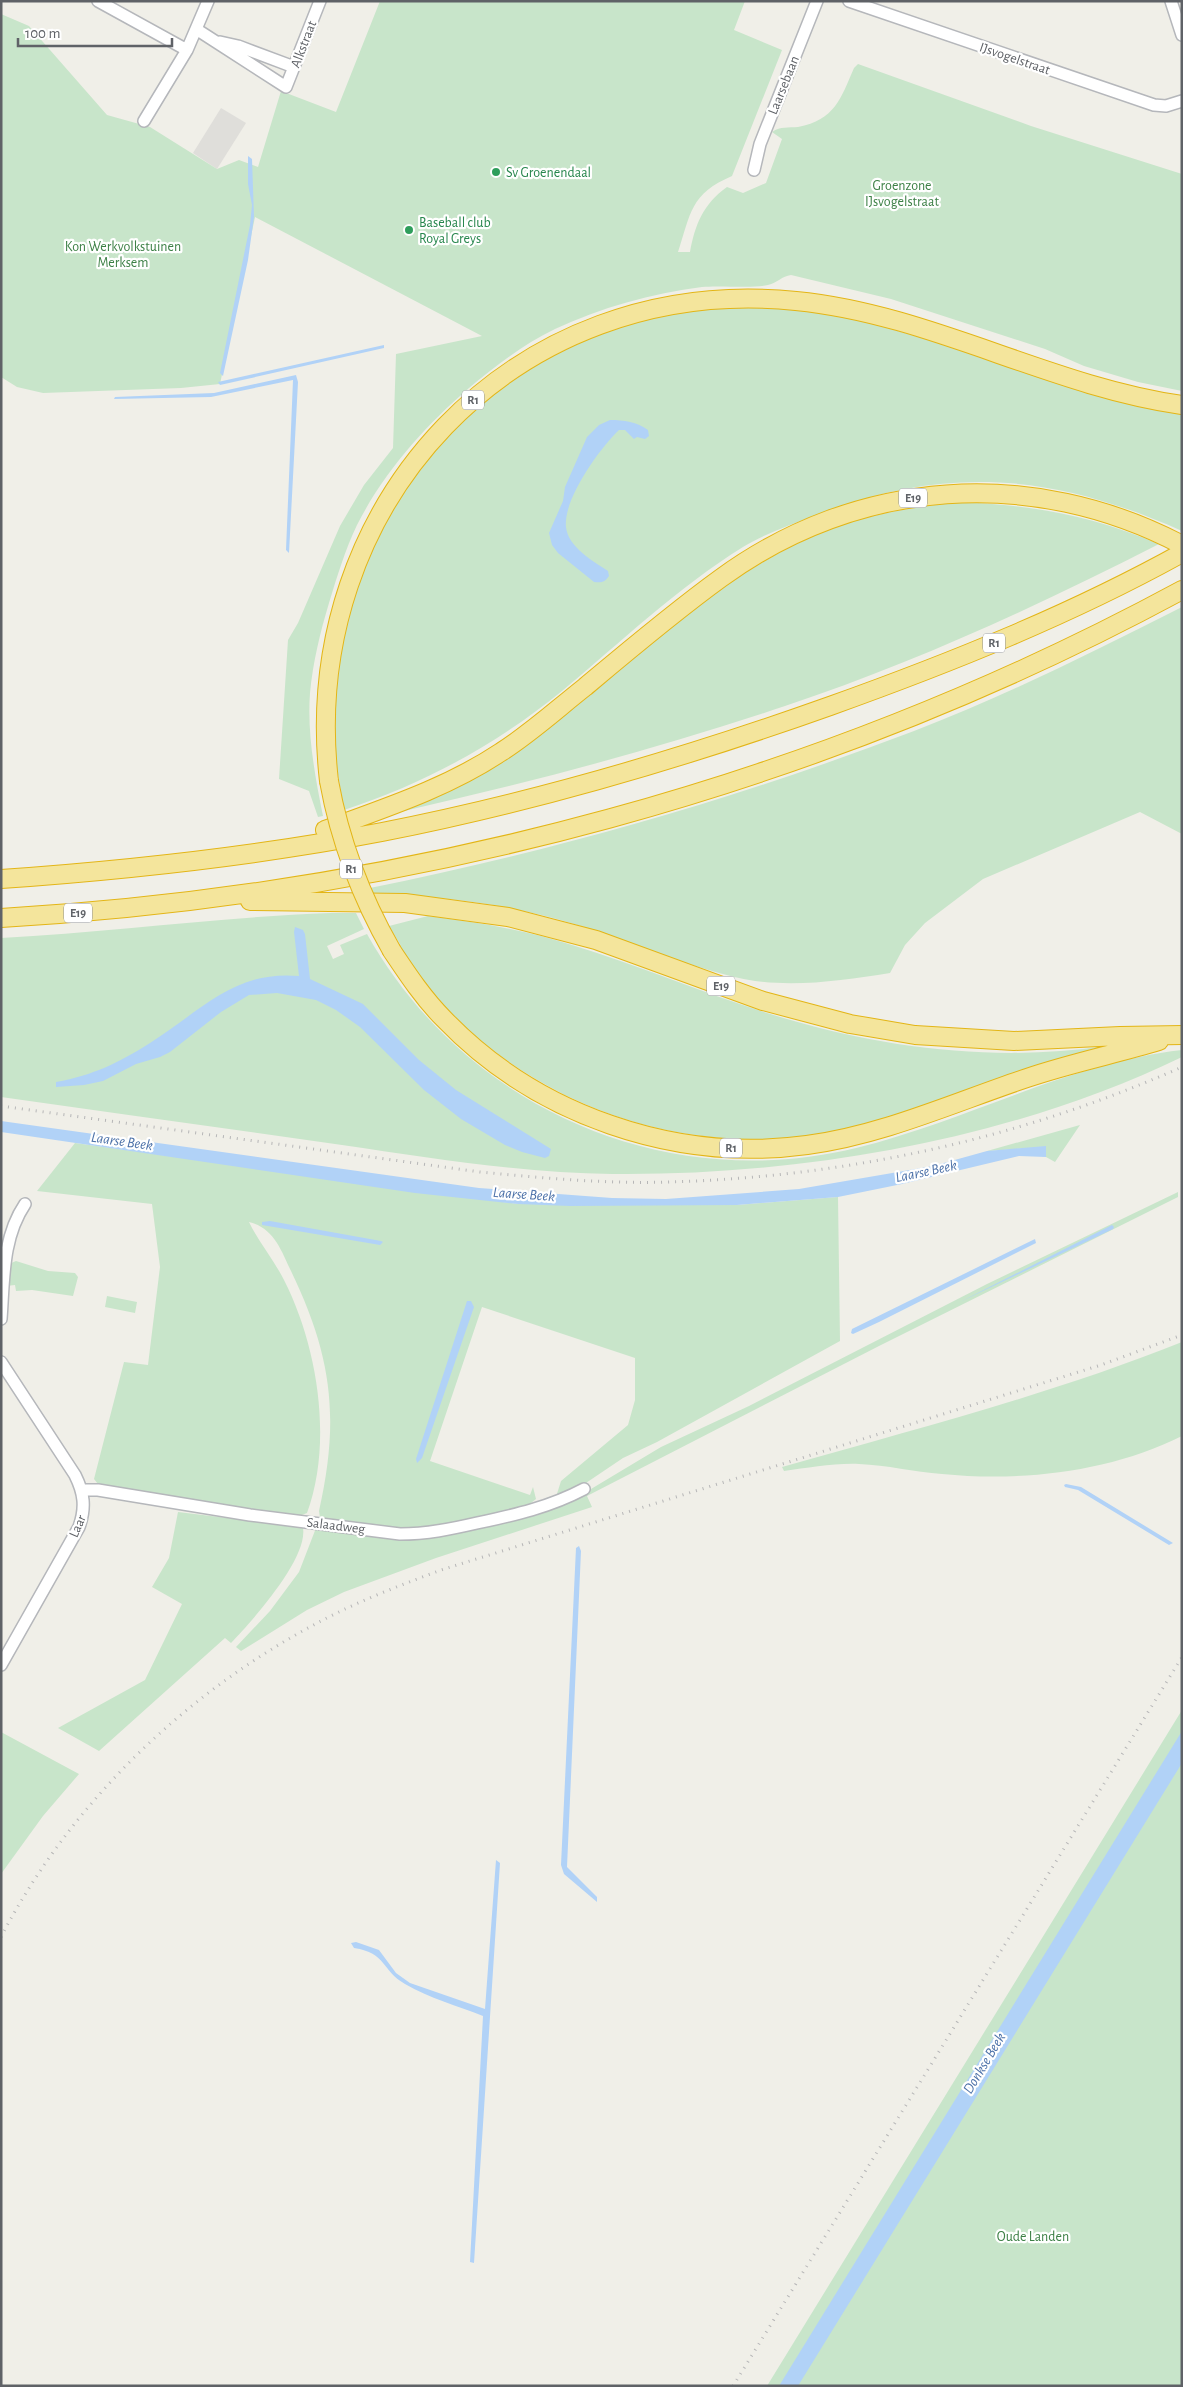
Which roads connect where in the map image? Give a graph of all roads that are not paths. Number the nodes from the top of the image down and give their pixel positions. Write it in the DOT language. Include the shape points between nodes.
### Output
graph roads {
  1 [pos="98,1"];
  2 [pos="208,1"];
  3 [pos="320,1"];
  4 [pos="817,1"];
  5 [pos="849,1"];
  6 [pos="1171,1"];
  7 [pos="1179,14"];
  8 [pos="196,29"];
  9 [pos="1182,35"];
  10 [pos="218,42"];
  11 [pos="187,50"];
  12 [pos="294,67"];
  13 [pos="1182,101"];
  14 [pos="144,121"];
  15 [pos="754,170"];
  16 [pos="1182,405"];
  17 [pos="1182,545"];
  18 [pos="1182,553"];
  19 [pos="1182,590"];
  20 [pos="800,717"];
  21 [pos="270,850"];
  22 [pos="1,879"];
  23 [pos="189,901"];
  24 [pos="1,918"];
  25 [pos="1179,1036"];
  26 [pos="25,1204"];
  27 [pos="1,1319"];
  28 [pos="1,1362"];
  29 [pos="584,1489"];
  30 [pos="82,1490"];
  31 [pos="1,1665"];
  1 -- 11 [label="street"];
  2 -- 8 [label="street"];
  3 -- 12 [label="street, Alkstraat"];
  4 -- 15 [label="street, Laarsebaan" via="760,144"];
  5 -- 13 [label="street, IJsvogelstraat" via="1154,105 1166,106"];
  6 -- 7 [label="street"];
  7 -- 9 [label="street"];
  8 -- 10 [label="street"];
  8 -- 11 [label="street"];
  10 -- 12 [label="street"];
  10 -- 12 [label="street, Alkstraat" via="286,87"];
  11 -- 14 [label="street"];
  16 -- 25 [label="highway, R1, bridge" via="1089,382 889,318 838,307 736,298 688,302 618,318 573,336 517,367 453,418 415,461 378,518 352,572 332,648 326,703 326,753 338,827 353,873 377,926 415,985 445,1020 495,1064 565,1106 621,1128 667,1140 716,1147 783,1148 861,1134 1029,1077"];
  17 -- 21 [label="highway, E19" via="1142,526 1075,504 993,493 912,498 830,519 770,546 722,577 524,736 454,780"];
  18 -- 20 [label="highway, R1" via="1077,606 970,653"];
  19 -- 23 [label="highway, E19" via="1020,670 939,705 816,753 689,795 541,836 351,876"];
  20 -- 21 [label="highway, E19" via="568,789 382,832"];
  21 -- 22 [label="highway, E19" via="144,867"];
  23 -- 24 [label="highway, E19"];
  23 -- 25 [label="highway, E19" via="405,903 508,917 596,940 763,1001 850,1024 915,1035 1014,1041"];
  26 -- 27 [label="street" via="10,1234"];
  28 -- 30 [label="street, Laar"];
  29 -- 30 [label="street, Salaadweg" via="534,1511 420,1534 250,1515"];
  30 -- 31 [label="street, Laar" via="84,1507 79,1527"];
}
